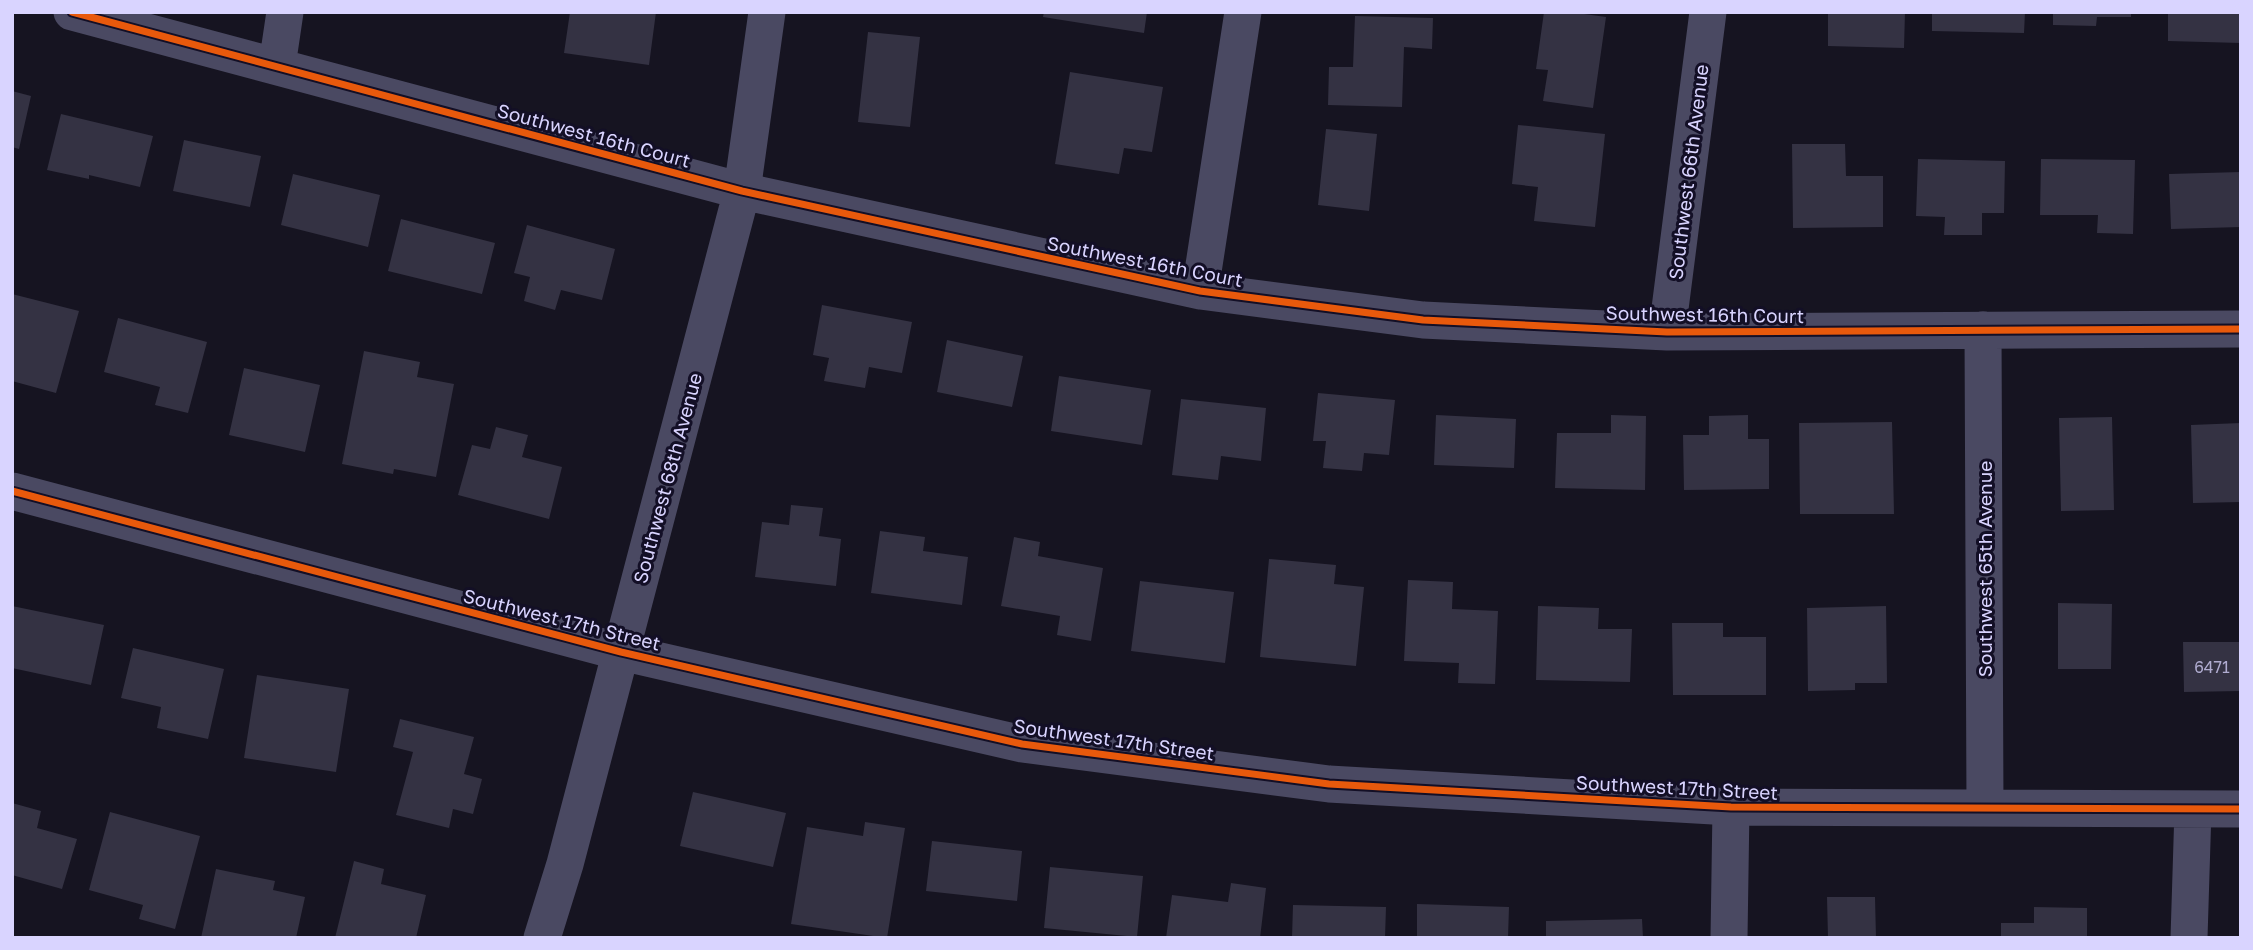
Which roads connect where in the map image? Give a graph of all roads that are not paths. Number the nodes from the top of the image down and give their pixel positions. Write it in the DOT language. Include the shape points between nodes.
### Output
graph roads {
  1 [pos="72,12"];
  2 [pos="285,12"];
  3 [pos="767,12"];
  4 [pos="1243,12"];
  5 [pos="1707,12"];
  6 [pos="277,66"];
  7 [pos="742,191"];
  8 [pos="1200,291"];
  9 [pos="2241,329"];
  10 [pos="1983,330"];
  11 [pos="1668,332"];
  12 [pos="12,491"];
  13 [pos="621,652"];
  14 [pos="1731,807"];
  15 [pos="1985,808"];
  16 [pos="2193,809"];
  17 [pos="2241,809"];
  18 [pos="542,938"];
  19 [pos="1729,938"];
  20 [pos="2189,938"];
  1 -- 6 [label="street, Southwest 16th Court"];
  2 -- 6 [label="street"];
  3 -- 7 [label="street, Southwest 68th Avenue"];
  4 -- 8 [label="street"];
  5 -- 11 [label="street, Southwest 66th Avenue"];
  6 -- 7 [label="street, Southwest 16th Court"];
  7 -- 8 [label="street, Southwest 16th Court"];
  7 -- 13 [label="street, Southwest 68th Avenue"];
  8 -- 11 [label="street, Southwest 16th Court" via="1423,320"];
  9 -- 10 [label="street, Southwest 16th Court"];
  10 -- 11 [label="street, Southwest 16th Court"];
  10 -- 15 [label="street, Southwest 65th Avenue"];
  12 -- 13 [label="street, Southwest 17th Street"];
  13 -- 14 [label="street, Southwest 17th Street" via="1022,744 1329,784"];
  13 -- 18 [label="street, Southwest 68th Avenue"];
  14 -- 15 [label="street, Southwest 17th Street"];
  14 -- 19 [label="street"];
  15 -- 16 [label="street, Southwest 17th Street"];
  16 -- 17 [label="street, Southwest 17th Street"];
  16 -- 20 [label="street"];
}
